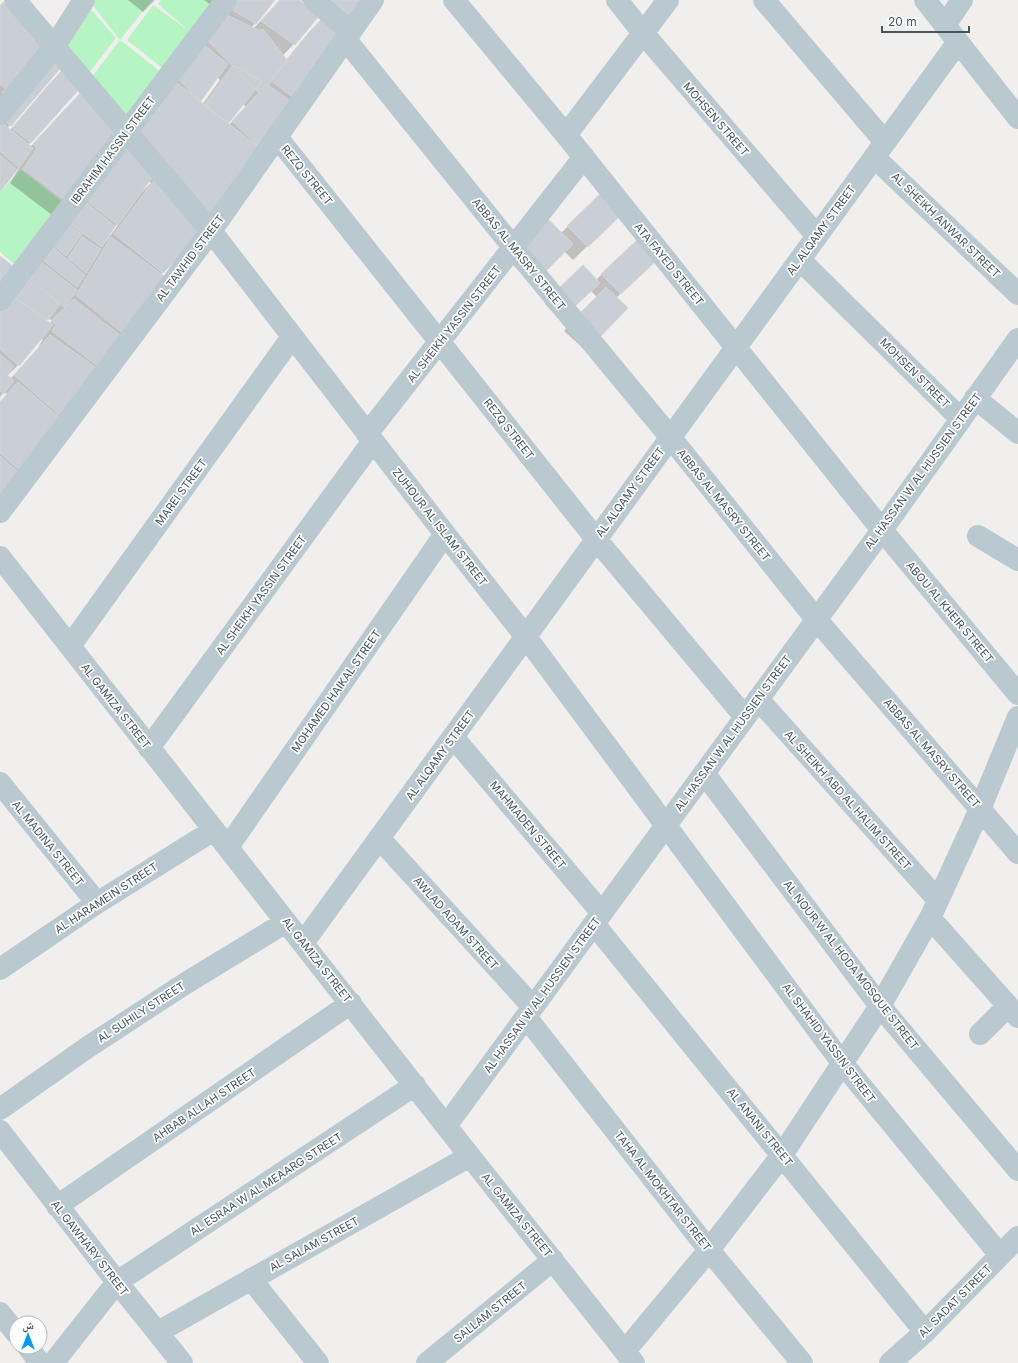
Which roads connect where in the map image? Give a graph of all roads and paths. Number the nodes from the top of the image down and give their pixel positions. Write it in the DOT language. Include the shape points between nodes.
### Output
graph roads {
  1 [pos="15,0"];
  2 [pos="84,0"];
  3 [pos="226,0"];
  4 [pos="314,0"];
  5 [pos="373,0"];
  6 [pos="454,0"];
  7 [pos="617,0"];
  8 [pos="668,0"];
  9 [pos="764,0"];
  10 [pos="925,0"];
  11 [pos="962,0"];
  12 [pos="643,33"];
  13 [pos="951,33"];
  14 [pos="348,36"];
  15 [pos="54,47"];
  16 [pos="1016,110"];
  17 [pos="0,114"];
  18 [pos="126,132"];
  19 [pos="566,135"];
  20 [pos="277,137"];
  21 [pos="880,149"];
  22 [pos="584,157"];
  23 [pos="211,231"];
  24 [pos="817,236"];
  25 [pos="514,247"];
  26 [pos="800,260"];
  27 [pos="1018,294"];
  28 [pos="0,300"];
  29 [pos="292,337"];
  30 [pos="1018,339"];
  31 [pos="440,342"];
  32 [pos="736,347"];
  33 [pos="975,398"];
  34 [pos="961,419"];
  35 [pos="1018,433"];
  36 [pos="370,438"];
  37 [pos="670,438"];
  38 [pos="0,512"];
  39 [pos="882,530"];
  40 [pos="445,534"];
  41 [pos="978,536"];
  42 [pos="596,539"];
  43 [pos="0,556"];
  44 [pos="1018,560"];
  45 [pos="816,619"];
  46 [pos="526,637"];
  47 [pos="70,646"];
  48 [pos="1018,694"];
  49 [pos="758,699"];
  50 [pos="745,717"];
  51 [pos="1018,717"];
  52 [pos="454,736"];
  53 [pos="149,748"];
  54 [pos="704,773"];
  55 [pos="0,782"];
  56 [pos="980,809"];
  57 [pos="666,825"];
  58 [pos="214,830"];
  59 [pos="379,838"];
  60 [pos="228,848"];
  61 [pos="1018,853"];
  62 [pos="96,903"];
  63 [pos="934,909"];
  64 [pos="598,919"];
  65 [pos="286,922"];
  66 [pos="303,943"];
  67 [pos="1,966"];
  68 [pos="351,1004"];
  69 [pos="880,1006"];
  70 [pos="530,1012"];
  71 [pos="1013,1012"];
  72 [pos="980,1034"];
  73 [pos="843,1064"];
  74 [pos="415,1085"];
  75 [pos="0,1109"];
  76 [pos="446,1126"];
  77 [pos="0,1131"];
  78 [pos="782,1155"];
  79 [pos="470,1156"];
  80 [pos="1018,1170"];
  81 [pos="57,1206"];
  82 [pos="1018,1237"];
  83 [pos="709,1250"];
  84 [pos="1000,1255"];
  85 [pos="553,1260"];
  86 [pos="252,1279"];
  87 [pos="117,1282"];
  88 [pos="0,1312"];
  89 [pos="8,1322"];
  90 [pos="158,1332"];
  91 [pos="925,1332"];
  92 [pos="630,1357"];
  93 [pos="53,1363"];
  94 [pos="182,1363"];
  95 [pos="318,1363"];
  96 [pos="427,1363"];
  97 [pos="802,1363"];
  98 [pos="890,1363"];
  1 -- 15 [label="street, ZUHOUR AL ISLAM STREET"];
  2 -- 15 [label="street"];
  3 -- 18 [label="street, IBRAHIM HASSN STREET"];
  4 -- 14 [label="street, ABBAS AL MASRY STREET"];
  5 -- 14 [label="street, AL TAWHID STREET"];
  6 -- 19 [label="street, ATA FAYED STREET"];
  7 -- 12 [label="street, MOHSEN STREET"];
  8 -- 12 [label="street"];
  9 -- 21 [label="street, AL SHEIKH ANWAR STREET"];
  10 -- 13 [label="street"];
  11 -- 13 [label="street, AL ALQAMY STREET"];
  12 -- 19 [label="street"];
  12 -- 24 [label="street, MOHSEN STREET"];
  13 -- 16 [label="street"];
  13 -- 21 [label="street, AL ALQAMY STREET"];
  14 -- 20 [label="street, AL TAWHID STREET"];
  14 -- 25 [label="street, ABBAS AL MASRY STREET"];
  15 -- 17 [label="street"];
  15 -- 18 [label="street, ZUHOUR AL ISLAM STREET"];
  18 -- 23 [label="street, ZUHOUR AL ISLAM STREET"];
  18 -- 28 [label="street, IBRAHIM HASSN STREET"];
  19 -- 22 [label="street, ATA FAYED STREET"];
  20 -- 23 [label="street, AL TAWHID STREET"];
  20 -- 31 [label="street, REZQ STREET"];
  21 -- 24 [label="street, AL ALQAMY STREET"];
  21 -- 27 [label="street, AL SHEIKH ANWAR STREET"];
  22 -- 25 [label="street, AL SHEIKH YASSIN STREET"];
  22 -- 32 [label="street, ATA FAYED STREET"];
  23 -- 29 [label="street, ZUHOUR AL ISLAM STREET"];
  23 -- 38 [label="street, AL TAWHID STREET"];
  24 -- 26 [label="street, AL ALQAMY STREET"];
  25 -- 31 [label="street, AL SHEIKH YASSIN STREET"];
  25 -- 37 [label="street, ABBAS AL MASRY STREET"];
  26 -- 32 [label="street, AL ALQAMY STREET"];
  26 -- 34 [label="street, MOHSEN STREET"];
  29 -- 36 [label="street, ZUHOUR AL ISLAM STREET"];
  29 -- 47 [label="street, MAREI STREET"];
  30 -- 33 [label="street, AL HASSAN W AL HUSSIEN STREET"];
  31 -- 36 [label="street, AL SHEIKH YASSIN STREET"];
  31 -- 42 [label="street, REZQ STREET"];
  32 -- 37 [label="street, AL ALQAMY STREET"];
  32 -- 39 [label="street, ATA FAYED STREET"];
  33 -- 34 [label="street, AL HASSAN W AL HUSSIEN STREET"];
  33 -- 35 [label="street"];
  34 -- 39 [label="street, AL HASSAN W AL HUSSIEN STREET"];
  36 -- 40 [label="street, ZUHOUR AL ISLAM STREET"];
  36 -- 53 [label="street, AL SHEIKH YASSIN STREET"];
  37 -- 42 [label="street, AL ALQAMY STREET"];
  37 -- 45 [label="street, ABBAS AL MASRY STREET"];
  39 -- 45 [label="street, AL HASSAN W AL HUSSIEN STREET"];
  39 -- 48 [label="street, ABOU AL KHEIR STREET"];
  40 -- 46 [label="street, ZUHOUR AL ISLAM STREET"];
  40 -- 60 [label="street, MOHAMED HAIKAL STREET"];
  41 -- 44 [label="street"];
  42 -- 46 [label="street, AL ALQAMY STREET"];
  42 -- 50 [label="street, REZQ STREET"];
  43 -- 47 [label="street, AL GAMIZA STREET"];
  45 -- 49 [label="street, AL HASSAN W AL HUSSIEN STREET"];
  45 -- 56 [label="street, ABBAS AL MASRY STREET"];
  46 -- 52 [label="street, AL ALQAMY STREET"];
  46 -- 57 [label="street, ZUHOUR AL ISLAM STREET"];
  47 -- 53 [label="street, AL GAMIZA STREET"];
  49 -- 50 [label="street, AL HASSAN W AL HUSSIEN STREET"];
  49 -- 63 [label="street, AL SHEIKH ABD AL HALIM STREET"];
  50 -- 54 [label="street, AL HASSAN W AL HUSSIEN STREET"];
  51 -- 56 [label="street"];
  52 -- 59 [label="street, AL ALQAMY STREET"];
  52 -- 64 [label="street, MAHMADEN STREET"];
  53 -- 58 [label="street, AL GAMIZA STREET"];
  54 -- 57 [label="street, AL HASSAN W AL HUSSIEN STREET"];
  54 -- 69 [label="street, AL NOUR W AL HODA MOSQUE STREET"];
  55 -- 62 [label="street, AL MADINA STREET"];
  56 -- 61 [label="street, ABBAS AL MASRY STREET"];
  56 -- 63 [label="street"];
  57 -- 64 [label="street, AL HASSAN W AL HUSSIEN STREET"];
  57 -- 73 [label="street, AL SHAHID YASSIN STREET"];
  58 -- 60 [label="street, AL GAMIZA STREET"];
  58 -- 62 [label="street, AL HARAMEIN STREET"];
  59 -- 66 [label="street, AL ALQAMY STREET"];
  59 -- 70 [label="street, AWLAD ADAM STREET"];
  60 -- 65 [label="street, AL GAMIZA STREET"];
  62 -- 67 [label="street, AL HARAMEIN STREET"];
  63 -- 69 [label="street"];
  63 -- 71 [label="street, AL SHEIKH ABD AL HALIM STREET"];
  64 -- 70 [label="street, AL HASSAN W AL HUSSIEN STREET"];
  64 -- 78 [label="street, AL ANANI STREET"];
  65 -- 66 [label="street, AL GAMIZA STREET"];
  65 -- 75 [label="street, AL SUHILY STREET" via="88,1047"];
  66 -- 68 [label="street, AL GAMIZA STREET"];
  68 -- 74 [label="street, AL GAMIZA STREET"];
  68 -- 81 [label="street, AHBAB ALLAH STREET"];
  69 -- 73 [label="street"];
  69 -- 80 [label="street, AL NOUR W AL HODA MOSQUE STREET"];
  70 -- 76 [label="street, AL HASSAN W AL HUSSIEN STREET"];
  70 -- 83 [label="street, TAHA AL MOKHTAR STREET"];
  71 -- 72 [label="street"];
  73 -- 78 [label="street"];
  73 -- 84 [label="street, AL SHAHID YASSIN STREET"];
  74 -- 76 [label="street, AL GAMIZA STREET"];
  74 -- 87 [label="street, AL ESRAA W AL MEAARG STREET"];
  76 -- 79 [label="street, AL GAMIZA STREET"];
  77 -- 81 [label="street, AL GAWHARY STREET"];
  78 -- 83 [label="street"];
  78 -- 91 [label="street, AL ANANI STREET"];
  79 -- 85 [label="street, AL GAMIZA STREET"];
  79 -- 86 [label="street, AL SALAM STREET"];
  81 -- 87 [label="street, AL GAWHARY STREET"];
  82 -- 84 [label="street, AL SADAT STREET"];
  83 -- 92 [label="street"];
  83 -- 97 [label="street, TAHA AL MOKHTAR STREET"];
  84 -- 91 [label="street, AL SADAT STREET"];
  85 -- 92 [label="street, AL GAMIZA STREET"];
  85 -- 96 [label="street, SALLAM STREET"];
  86 -- 90 [label="street, AL SALAM STREET"];
  86 -- 95 [label="street"];
  87 -- 90 [label="street, AL GAWHARY STREET"];
  87 -- 93 [label="street, AL ESRAA W AL MEAARG STREET"];
  88 -- 89 [label="street"];
  90 -- 94 [label="street, AL GAWHARY STREET"];
  91 -- 98 [label="street, AL SADAT STREET"];
}
